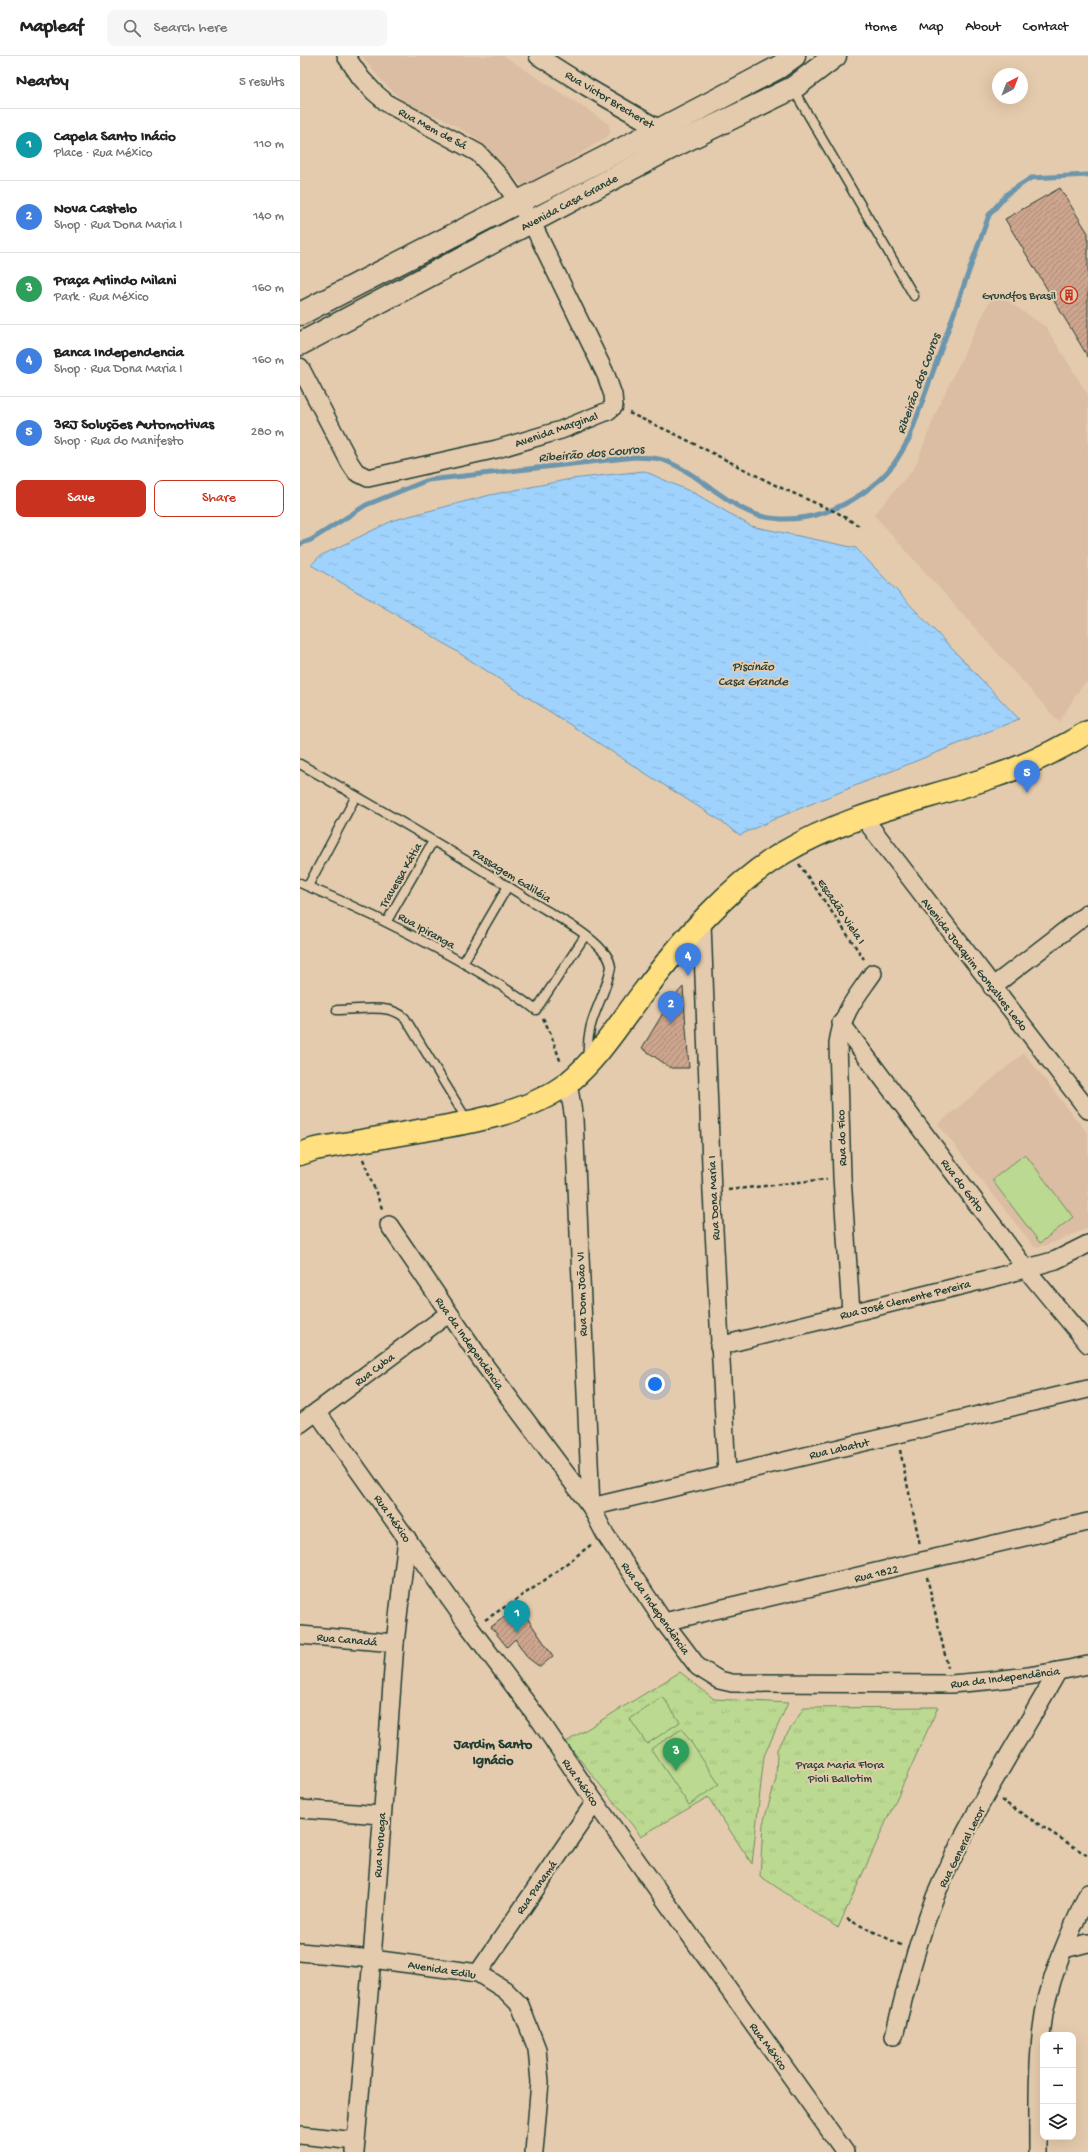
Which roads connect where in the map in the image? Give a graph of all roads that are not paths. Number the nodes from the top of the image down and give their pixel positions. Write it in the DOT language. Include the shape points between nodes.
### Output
graph roads {
  1 [pos="346,56"];
  2 [pos="538,56"];
  3 [pos="794,56"];
  4 [pos="835,56"];
  5 [pos="793,88"];
  6 [pos="661,130"];
  7 [pos="519,202"];
  8 [pos="531,222"];
  9 [pos="914,296"];
  10 [pos="300,314"];
  11 [pos="300,344"];
  12 [pos="300,366"];
  13 [pos="1088,732"];
  14 [pos="300,764"];
  15 [pos="356,796"];
  16 [pos="863,817"];
  17 [pos="433,841"];
  18 [pos="304,885"];
  19 [pos="508,886"];
  20 [pos="1088,912"];
  21 [pos="387,921"];
  22 [pos="702,923"];
  23 [pos="585,936"];
  24 [pos="463,963"];
  25 [pos="873,973"];
  26 [pos="992,987"];
  27 [pos="337,1010"];
  28 [pos="841,1023"];
  29 [pos="588,1064"];
  30 [pos="568,1082"];
  31 [pos="1087,1105"];
  32 [pos="468,1123"];
  33 [pos="300,1154"];
  34 [pos="389,1225"];
  35 [pos="1088,1244"];
  36 [pos="1026,1269"];
  37 [pos="851,1312"];
  38 [pos="448,1314"];
  39 [pos="1088,1344"];
  40 [pos="719,1346"];
  41 [pos="1088,1389"];
  42 [pos="318,1412"];
  43 [pos="300,1424"];
  44 [pos="727,1474"];
  45 [pos="590,1507"];
  46 [pos="1088,1522"];
  47 [pos="407,1538"];
  48 [pos="664,1622"];
  49 [pos="300,1635"];
  50 [pos="395,1643"];
  51 [pos="1088,1664"];
  52 [pos="1058,1671"];
  53 [pos="595,1802"];
  54 [pos="300,1809"];
  55 [pos="382,1815"];
  56 [pos="1088,1893"];
  57 [pos="1088,1943"];
  58 [pos="1064,1949"];
  59 [pos="300,1952"];
  60 [pos="372,1959"];
  61 [pos="478,1973"];
  62 [pos="894,2036"];
  63 [pos="300,2135"];
  64 [pos="355,2146"];
  65 [pos="534,2152"];
  66 [pos="845,2152"];
  67 [pos="1038,2152"];
  1 -- 7 [label="street, Rua Mem de Sá" via="365,83 388,104 478,153"];
  2 -- 6 [label="street, Rua Victor Brecheret"];
  3 -- 6 [label="main road, Avenida Casa Grande" via="779,67"];
  4 -- 5 [label="main road, Avenida Casa Grande"];
  5 -- 8 [label="main road, Avenida Casa Grande" via="676,145"];
  5 -- 9 [label="lane"];
  6 -- 7 [label="main road, Avenida Casa Grande"];
  7 -- 8 [label="street, Rua Mem de Sá"];
  7 -- 10 [label="main road, Avenida Casa Grande"];
  8 -- 11 [label="main road, Avenida Casa Grande"];
  8 -- 12 [label="street, Avenida Marginal" via="606,375 614,406 608,412 561,430 497,449 368,478 361,476 350,463"];
  13 -- 16 [label="main road" via="1061,749 990,778"];
  14 -- 15 [label="lane, Passagem Galiléia"];
  15 -- 17 [label="lane, Passagem Galiléia"];
  15 -- 18 [label="lane"];
  16 -- 22 [label="main road" via="791,849 754,872 728,894"];
  16 -- 26 [label="street, Avenida Joaquim Gonçalves Ledo"];
  17 -- 19 [label="lane, Passagem Galiléia"];
  17 -- 21 [label="lane, Travessa Kátia"];
  18 -- 21 [label="lane, Rua Ipiranga"];
  19 -- 23 [label="lane, Passagem Galiléia"];
  19 -- 24 [label="lane"];
  20 -- 26 [label="street"];
  21 -- 24 [label="lane, Rua Ipiranga"];
  22 -- 29 [label="main road" via="642,994"];
  22 -- 40 [label="street, Rua Dona Maria I"];
  23 -- 24 [label="lane, Rua Ipiranga" via="536,1010"];
  23 -- 29 [label="lane, Passagem Galiléia" via="603,950 609,958 611,967 590,1022 587,1038"];
  25 -- 28 [label="street, Rua do Fico" via="848,1008"];
  26 -- 31 [label="street, Avenida Joaquim Gonçalves Ledo"];
  27 -- 32 [label="lane" via="389,1009 405,1018"];
  28 -- 36 [label="street, Rua do Grito"];
  28 -- 37 [label="street, Rua do Fico" via="838,1043 842,1177"];
  29 -- 30 [label="main road"];
  30 -- 32 [label="main road" via="524,1107"];
  30 -- 45 [label="street, Rua Dom João VI" via="574,1119"];
  32 -- 33 [label="main road" via="315,1149"];
  34 -- 38 [label="street, Rua da Independência"];
  35 -- 36 [label="street, Rua José Clemente Pereira" via="1056,1260"];
  36 -- 37 [label="street, Rua José Clemente Pereira"];
  36 -- 39 [label="street, Rua do Grito"];
  37 -- 40 [label="street, Rua José Clemente Pereira"];
  38 -- 42 [label="street, Rua Cuba"];
  38 -- 45 [label="street, Rua da Independência"];
  40 -- 44 [label="street, Rua Dona Maria I"];
  41 -- 44 [label="street, Rua Labatut"];
  42 -- 43 [label="street, Rua Cuba"];
  42 -- 47 [label="street, Rua México"];
  44 -- 45 [label="street, Rua Labatut"];
  45 -- 48 [label="street, Rua da Independência"];
  46 -- 48 [label="street, Rua 1822"];
  47 -- 50 [label="street, Rua Noruega"];
  47 -- 53 [label="street, Rua México" via="541,1722"];
  48 -- 52 [label="street, Rua da Independência" via="698,1667 719,1680 732,1683 951,1684"];
  49 -- 50 [label="street, Rua Canadá"];
  50 -- 55 [label="street, Rua Noruega"];
  51 -- 52 [label="street, Rua da Independência"];
  52 -- 62 [label="street, Rua General Lecor" via="945,1874 915,1952"];
  53 -- 61 [label="street, Rua Panamá"];
  53 -- 66 [label="street, Rua México"];
  54 -- 55 [label="street"];
  55 -- 60 [label="street, Rua Noruega"];
  56 -- 58 [label="street"];
  57 -- 58 [label="street"];
  58 -- 67 [label="street" via="1050,1989 1042,2026 1038,2076"];
  59 -- 60 [label="street, Avenida Edilu"];
  60 -- 61 [label="street, Avenida Edilu"];
  60 -- 64 [label="street, Rua Noruega"];
  61 -- 65 [label="street, Avenida Edilu" via="492,1980 520,2005 537,2049 540,2082"];
  63 -- 64 [label="street"];
}
